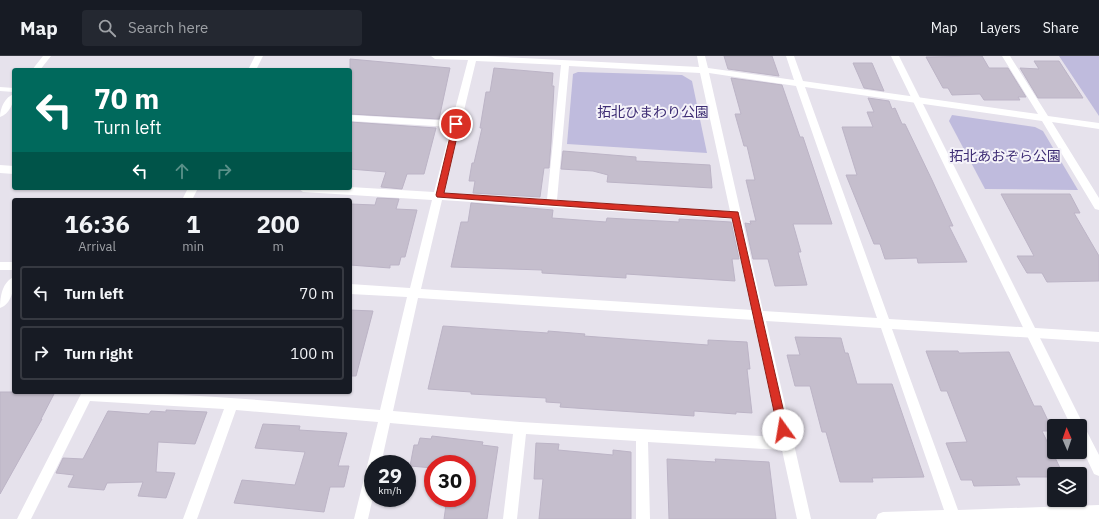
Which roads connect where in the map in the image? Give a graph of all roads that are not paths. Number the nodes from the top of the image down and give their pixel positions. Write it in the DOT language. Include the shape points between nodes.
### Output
graph roads {
  1 [pos="47,56"];
  2 [pos="259,56"];
  3 [pos="435,56"];
  4 [pos="701,56"];
  5 [pos="790,56"];
  6 [pos="895,56"];
  7 [pos="1006,56"];
  8 [pos="473,57"];
  9 [pos="565,62"];
  10 [pos="38,68"];
  11 [pos="253,68"];
  12 [pos="704,70"];
  13 [pos="800,84"];
  14 [pos="0,89"];
  15 [pos="12,90"];
  16 [pos="12,100"];
  17 [pos="917,100"];
  18 [pos="0,114"];
  19 [pos="352,118"];
  20 [pos="1045,119"];
  21 [pos="456,124"];
  22 [pos="1099,126"];
  23 [pos="0,169"];
  24 [pos="12,170"];
  25 [pos="342,190"];
  26 [pos="440,195"];
  27 [pos="552,203"];
  28 [pos="1099,206"];
  29 [pos="735,214"];
  30 [pos="0,266"];
  31 [pos="12,266"];
  32 [pos="12,285"];
  33 [pos="352,289"];
  34 [pos="414,293"];
  35 [pos="0,303"];
  36 [pos="757,314"];
  37 [pos="885,322"];
  38 [pos="1031,332"];
  39 [pos="1099,337"];
  40 [pos="87,394"];
  41 [pos="101,394"];
  42 [pos="232,404"];
  43 [pos="385,418"];
  44 [pos="1074,419"];
  45 [pos="520,428"];
  46 [pos="642,436"];
  47 [pos="786,444"];
  48 [pos="1087,445"];
  49 [pos="376,455"];
  50 [pos="1099,470"];
  51 [pos="364,506"];
  52 [pos="1099,512"];
  53 [pos="954,518"];
  54 [pos="24,519"];
  55 [pos="190,519"];
  56 [pos="361,519"];
  57 [pos="510,519"];
  58 [pos="643,519"];
  59 [pos="804,519"];
  60 [pos="883,519"];
  1 -- 10 [label="street"];
  2 -- 11 [label="street"];
  3 -- 8 [label="street"];
  4 -- 12 [label="street"];
  5 -- 13 [label="street"];
  6 -- 17 [label="street"];
  7 -- 20 [label="street"];
  8 -- 9 [label="street"];
  8 -- 21 [label="street"];
  9 -- 12 [label="street"];
  9 -- 27 [label="street"];
  12 -- 13 [label="street"];
  12 -- 29 [label="street"];
  13 -- 17 [label="street"];
  13 -- 37 [label="street"];
  14 -- 15 [label="lane"];
  16 -- 18 [label="street"];
  17 -- 20 [label="street"];
  17 -- 38 [label="street"];
  19 -- 21 [label="street"];
  20 -- 22 [label="street"];
  20 -- 28 [label="street"];
  21 -- 26 [label="street"];
  23 -- 24 [label="street"];
  25 -- 26 [label="street"];
  26 -- 27 [label="street"];
  26 -- 34 [label="street"];
  27 -- 29 [label="street"];
  29 -- 36 [label="street"];
  30 -- 31 [label="street"];
  32 -- 35 [label="street"];
  33 -- 34 [label="street"];
  34 -- 36 [label="street"];
  34 -- 43 [label="street"];
  36 -- 37 [label="street"];
  36 -- 47 [label="street"];
  37 -- 38 [label="street"];
  37 -- 53 [label="street"];
  38 -- 39 [label="street"];
  38 -- 44 [label="street"];
  40 -- 54 [label="street"];
  41 -- 42 [label="street"];
  42 -- 43 [label="street"];
  42 -- 55 [label="street"];
  43 -- 45 [label="street"];
  43 -- 49 [label="street"];
  45 -- 46 [label="street"];
  45 -- 57 [label="street"];
  46 -- 47 [label="street"];
  46 -- 58 [label="street"];
  47 -- 59 [label="street"];
  48 -- 50 [label="street"];
  51 -- 56 [label="street"];
  52 -- 53 [label="street"];
  53 -- 60 [label="street"];
}
